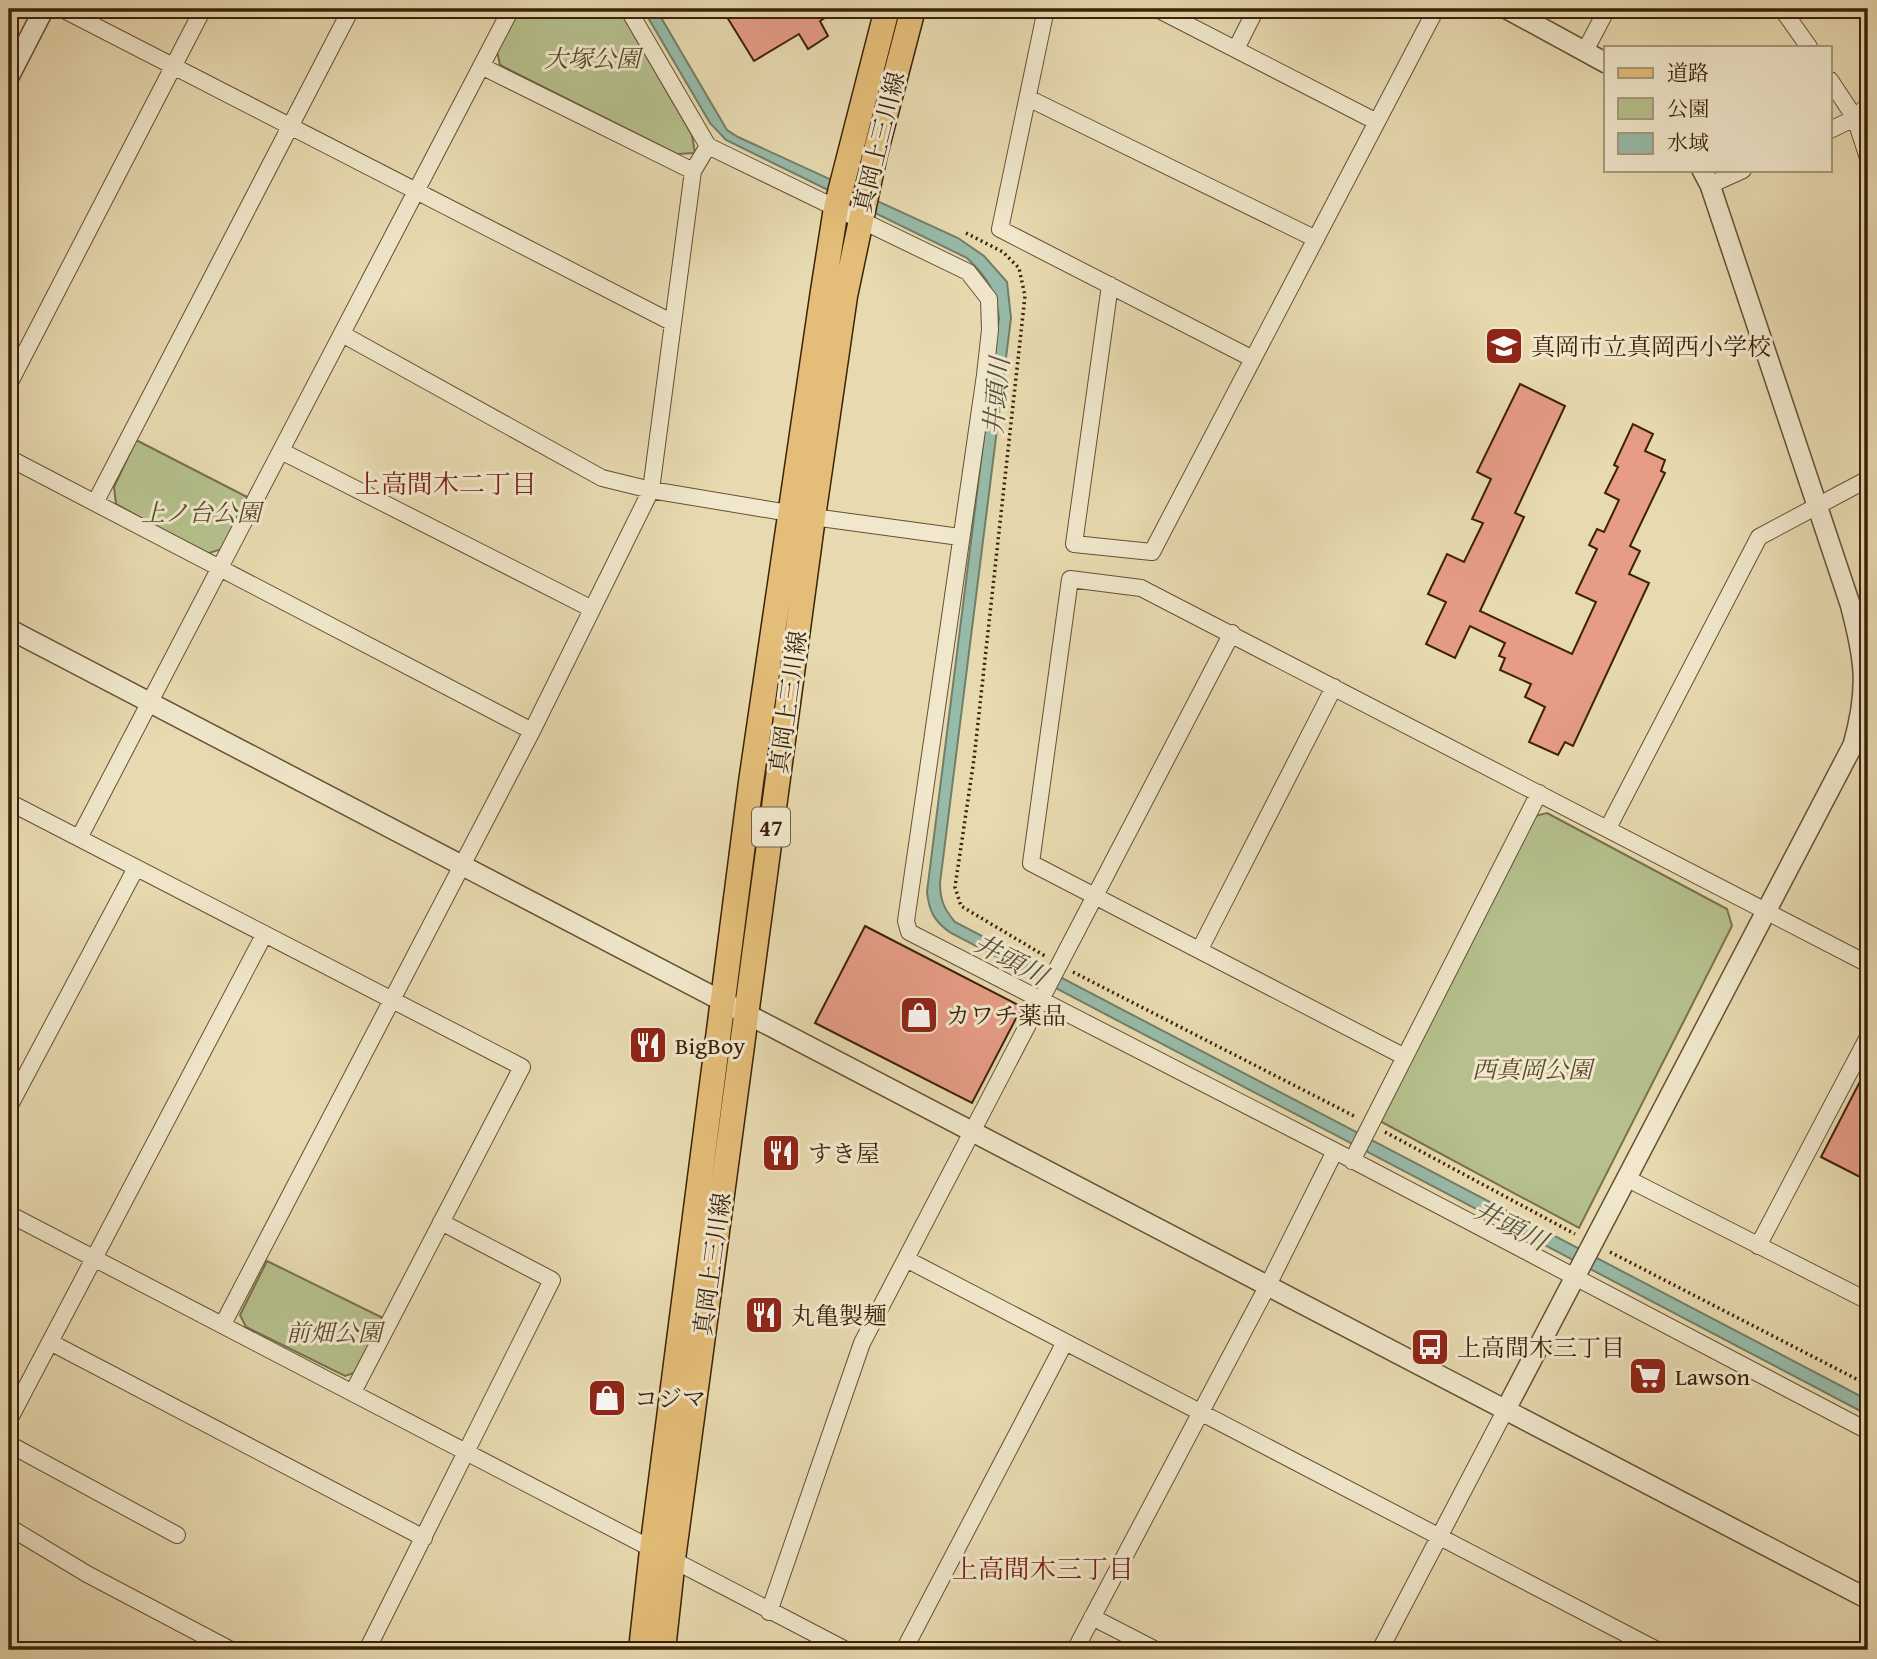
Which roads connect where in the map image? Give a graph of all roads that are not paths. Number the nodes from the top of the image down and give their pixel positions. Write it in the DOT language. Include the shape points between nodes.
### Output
graph roads {
  1 [pos="44,9"];
  2 [pos="62,9"];
  3 [pos="202,9"];
  4 [pos="351,9"];
  5 [pos="511,9"];
  6 [pos="628,9"];
  7 [pos="887,9"];
  8 [pos="913,9"];
  9 [pos="1046,9"];
  10 [pos="1157,9"];
  11 [pos="1256,9"];
  12 [pos="1436,9"];
  13 [pos="1507,9"];
  14 [pos="1607,9"];
  15 [pos="1784,9"];
  16 [pos="1808,46"];
  17 [pos="1236,49"];
  18 [pos="1586,51"];
  19 [pos="1604,62"];
  20 [pos="172,66"];
  21 [pos="481,66"];
  22 [pos="9,77"];
  23 [pos="1832,83"];
  24 [pos="1028,98"];
  25 [pos="1868,105"];
  26 [pos="1855,118"];
  27 [pos="1377,122"];
  28 [pos="290,126"];
  29 [pos="1832,129"];
  30 [pos="708,146"];
  31 [pos="1868,158"];
  32 [pos="694,170"];
  33 [pos="1732,172"];
  34 [pos="1706,177"];
  35 [pos="416,191"];
  36 [pos="836,208"];
  37 [pos="860,220"];
  38 [pos="1316,239"];
  39 [pos="1110,285"];
  40 [pos="673,323"];
  41 [pos="342,334"];
  42 [pos="1253,359"];
  43 [pos="9,384"];
  44 [pos="281,451"];
  45 [pos="9,458"];
  46 [pos="1868,479"];
  47 [pos="651,490"];
  48 [pos="94,503"];
  49 [pos="1818,506"];
  50 [pos="802,515"];
  51 [pos="960,537"];
  52 [pos="219,569"];
  53 [pos="592,609"];
  54 [pos="9,629"];
  55 [pos="1232,633"];
  56 [pos="1863,634"];
  57 [pos="1334,687"];
  58 [pos="150,703"];
  59 [pos="532,731"];
  60 [pos="1539,793"];
  61 [pos="9,802"];
  62 [pos="1608,828"];
  63 [pos="79,838"];
  64 [pos="463,865"];
  65 [pos="136,868"];
  66 [pos="1094,895"];
  67 [pos="1767,910"];
  68 [pos="264,935"];
  69 [pos="1200,949"];
  70 [pos="1868,964"];
  71 [pos="1040,999"];
  72 [pos="392,1002"];
  73 [pos="722,1003"];
  74 [pos="746,1015"];
  75 [pos="1868,1037"];
  76 [pos="1405,1057"];
  77 [pos="9,1107"];
  78 [pos="970,1132"];
  79 [pos="1335,1151"];
  80 [pos="1352,1161"];
  81 [pos="1626,1178"];
  82 [pos="9,1214"];
  83 [pos="442,1222"];
  84 [pos="1758,1246"];
  85 [pos="94,1258"];
  86 [pos="906,1258"];
  87 [pos="1574,1278"];
  88 [pos="1267,1287"];
  89 [pos="1868,1301"];
  90 [pos="223,1324"];
  91 [pos="50,1342"];
  92 [pos="1065,1342"];
  93 [pos="353,1392"];
  94 [pos="1505,1410"];
  95 [pos="1200,1411"];
  96 [pos="9,1420"];
  97 [pos="1868,1431"];
  98 [pos="9,1444"];
  99 [pos="468,1453"];
  100 [pos="9,1527"];
  101 [pos="177,1535"];
  102 [pos="1439,1537"];
  103 [pos="424,1538"];
  104 [pos="662,1554"];
  105 [pos="1868,1599"];
  106 [pos="769,1612"];
  107 [pos="1092,1617"];
  108 [pos="231,1650"];
  109 [pos="367,1650"];
  110 [pos="641,1650"];
  111 [pos="663,1650"];
  112 [pos="846,1650"];
  113 [pos="904,1650"];
  114 [pos="1075,1650"];
  115 [pos="1156,1650"];
  116 [pos="1380,1650"];
  117 [pos="1657,1650"];
  1 -- 22 [label="street"];
  2 -- 20 [label="street"];
  3 -- 20 [label="street"];
  4 -- 28 [label="street"];
  5 -- 21 [label="street"];
  6 -- 30 [label="street"];
  7 -- 36 [label="main road, 真岡上三川線 / 47"];
  8 -- 37 [label="main road, 真岡上三川線 / 47"];
  9 -- 24 [label="street"];
  10 -- 17 [label="street"];
  11 -- 17 [label="street"];
  12 -- 27 [label="street"];
  13 -- 18 [label="street"];
  14 -- 18 [label="street"];
  15 -- 16 [label="street"];
  17 -- 27 [label="street"];
  18 -- 19 [label="street"];
  20 -- 28 [label="street"];
  20 -- 43 [label="street"];
  21 -- 32 [label="street"];
  21 -- 35 [label="street"];
  23 -- 26 [label="street"];
  24 -- 38 [label="street"];
  24 -- 39 [label="street" via="1000,229"];
  25 -- 26 [label="street"];
  26 -- 29 [label="street"];
  26 -- 31 [label="street"];
  27 -- 38 [label="street"];
  28 -- 35 [label="street"];
  28 -- 48 [label="street"];
  30 -- 32 [label="street"];
  30 -- 36 [label="street"];
  32 -- 40 [label="street"];
  33 -- 34 [label="street"];
  34 -- 49 [label="street"];
  35 -- 40 [label="street"];
  35 -- 41 [label="street"];
  36 -- 37 [label="street"];
  36 -- 50 [label="main road, 真岡上三川線 / 47"];
  37 -- 50 [label="main road, 真岡上三川線 / 47"];
  37 -- 51 [label="street" via="968,272 989,299 985,375"];
  38 -- 42 [label="street"];
  39 -- 42 [label="street"];
  39 -- 42 [label="street" via="1074,544 1152,552"];
  40 -- 47 [label="street"];
  41 -- 44 [label="street"];
  41 -- 47 [label="street" via="602,478"];
  44 -- 52 [label="street"];
  44 -- 53 [label="street"];
  45 -- 48 [label="street"];
  46 -- 49 [label="street"];
  47 -- 50 [label="street"];
  47 -- 53 [label="street"];
  48 -- 52 [label="street"];
  49 -- 56 [label="street"];
  49 -- 62 [label="street" via="1759,537"];
  50 -- 51 [label="street"];
  50 -- 73 [label="main road, 真岡上三川線 / 47"];
  50 -- 74 [label="main road, 真岡上三川線 / 47"];
  51 -- 71 [label="street" via="906,921 909,932"];
  52 -- 58 [label="street"];
  52 -- 59 [label="street"];
  53 -- 59 [label="street"];
  54 -- 58 [label="street"];
  55 -- 57 [label="street"];
  55 -- 66 [label="street"];
  55 -- 66 [label="street" via="1141,588 1070,579 1031,863"];
  56 -- 67 [label="street" via="1864,686 1853,745"];
  57 -- 60 [label="street"];
  57 -- 69 [label="street"];
  58 -- 63 [label="street"];
  58 -- 64 [label="street"];
  59 -- 64 [label="street"];
  60 -- 62 [label="street"];
  60 -- 76 [label="street"];
  61 -- 63 [label="street"];
  62 -- 67 [label="street"];
  63 -- 65 [label="street"];
  64 -- 72 [label="street"];
  64 -- 73 [label="street"];
  65 -- 68 [label="street"];
  65 -- 77 [label="street"];
  66 -- 69 [label="street"];
  66 -- 71 [label="street"];
  67 -- 70 [label="street"];
  67 -- 81 [label="street"];
  68 -- 72 [label="street"];
  68 -- 85 [label="street"];
  69 -- 76 [label="street"];
  71 -- 78 [label="street"];
  71 -- 79 [label="street"];
  72 -- 83 [label="street" via="522,1067"];
  72 -- 90 [label="street"];
  73 -- 74 [label="street"];
  73 -- 104 [label="main road, 真岡上三川線 / 47"];
  74 -- 78 [label="street"];
  74 -- 104 [label="main road, 真岡上三川線 / 47"];
  75 -- 84 [label="street"];
  76 -- 80 [label="street"];
  78 -- 86 [label="street"];
  78 -- 88 [label="street"];
  79 -- 80 [label="street"];
  79 -- 88 [label="street"];
  80 -- 87 [label="street"];
  81 -- 84 [label="street"];
  81 -- 87 [label="street"];
  82 -- 85 [label="street"];
  83 -- 93 [label="street"];
  83 -- 99 [label="street" via="552,1280"];
  84 -- 89 [label="street"];
  85 -- 90 [label="street"];
  85 -- 91 [label="street"];
  86 -- 92 [label="street"];
  86 -- 106 [label="street" via="862,1343"];
  87 -- 94 [label="street"];
  87 -- 97 [label="street"];
  88 -- 94 [label="street"];
  88 -- 95 [label="street"];
  90 -- 93 [label="street"];
  91 -- 96 [label="street"];
  91 -- 103 [label="street"];
  92 -- 95 [label="street"];
  92 -- 113 [label="street"];
  93 -- 99 [label="street"];
  94 -- 102 [label="street"];
  94 -- 105 [label="street"];
  95 -- 102 [label="street"];
  95 -- 107 [label="street"];
  98 -- 101 [label="street"];
  99 -- 103 [label="street"];
  99 -- 104 [label="street"];
  100 -- 108 [label="street"];
  102 -- 116 [label="street"];
  102 -- 117 [label="street"];
  103 -- 109 [label="street"];
  104 -- 106 [label="street"];
  104 -- 110 [label="main road, 真岡上三川線 / 47"];
  104 -- 111 [label="main road, 真岡上三川線 / 47"];
  106 -- 112 [label="street"];
  107 -- 114 [label="street"];
  107 -- 115 [label="street"];
}
